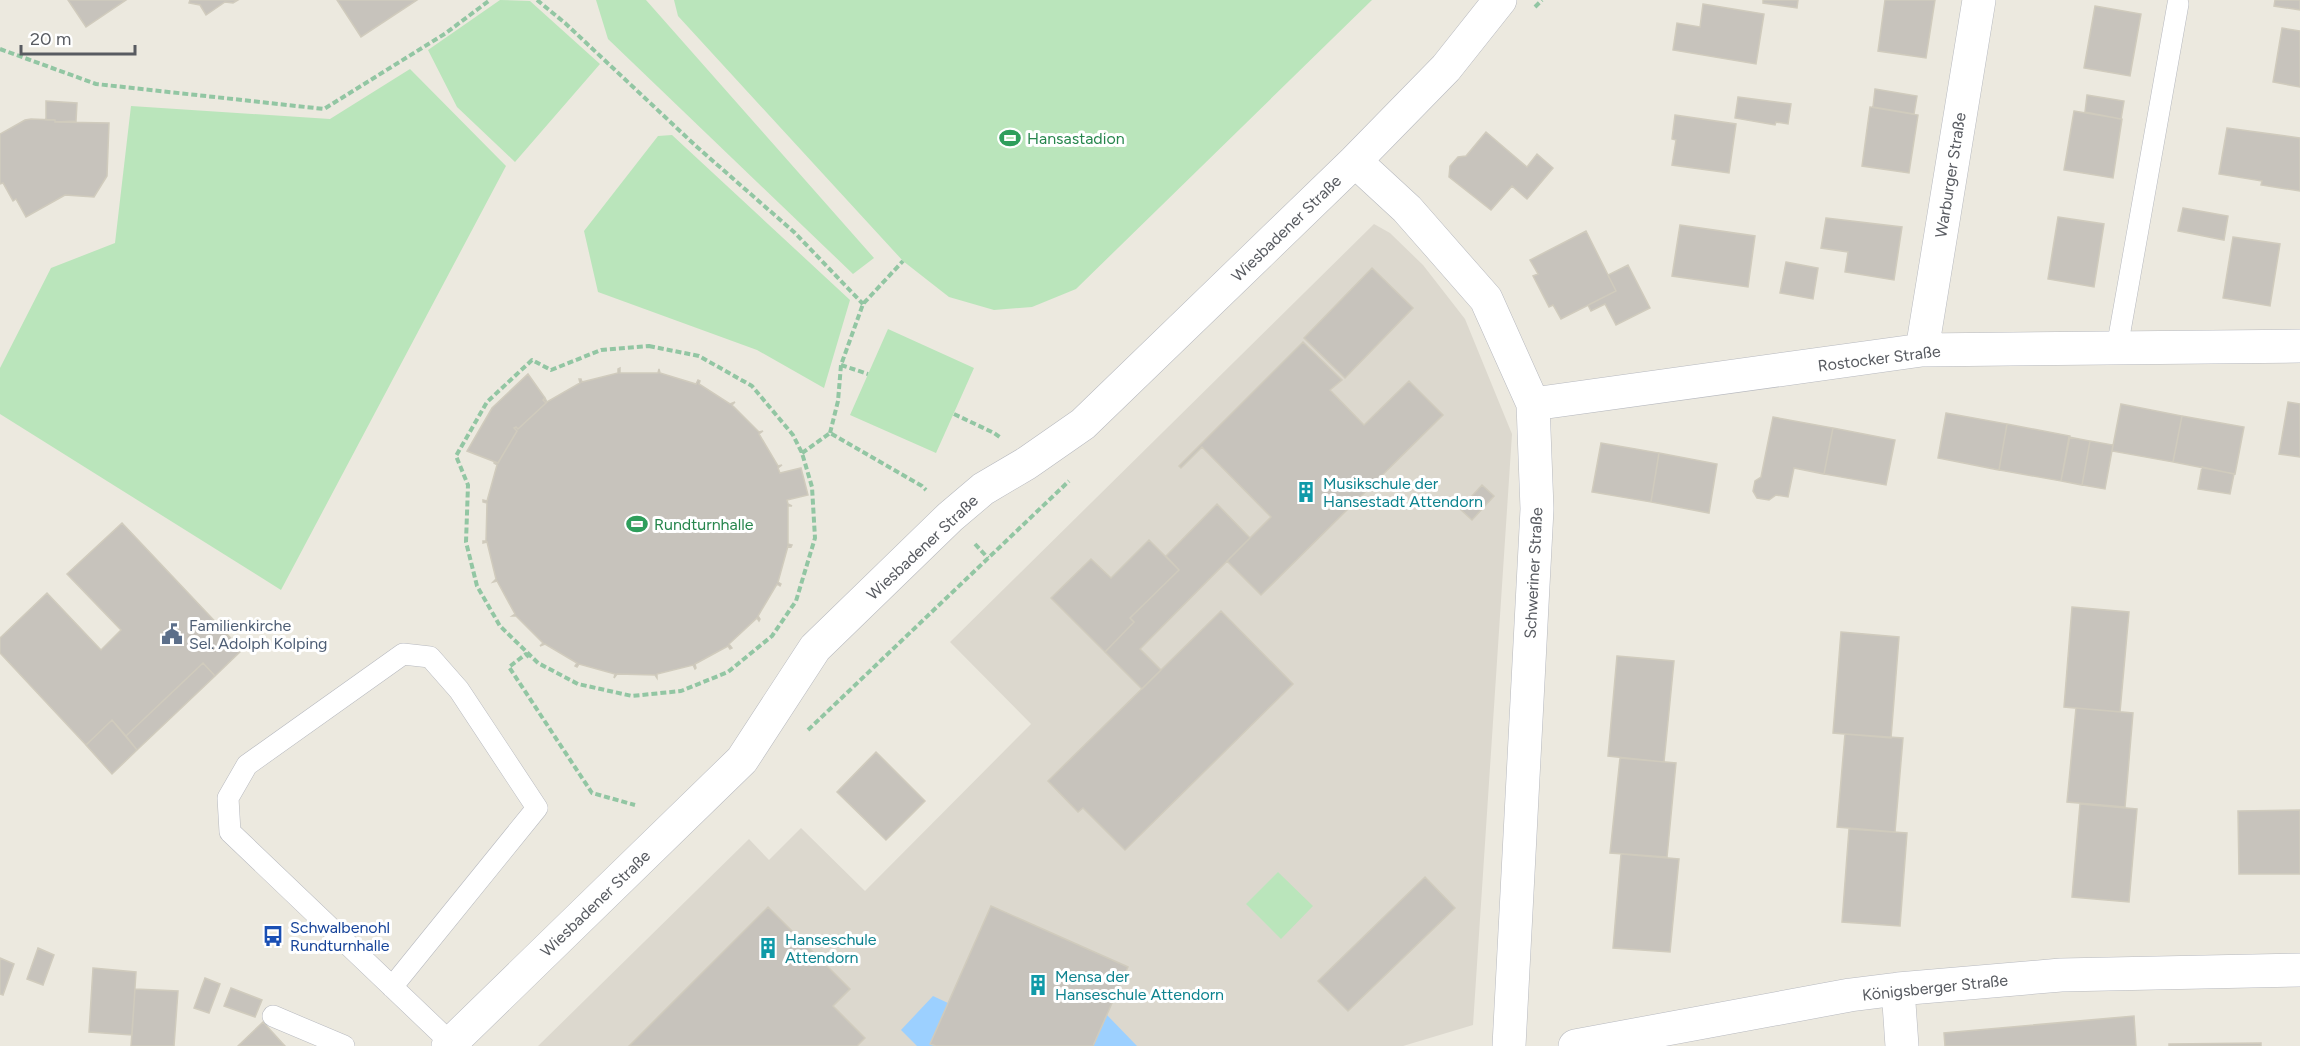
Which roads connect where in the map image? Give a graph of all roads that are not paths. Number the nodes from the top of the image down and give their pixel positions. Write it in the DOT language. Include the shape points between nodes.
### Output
graph roads {
  1 [pos="1500,0"];
  2 [pos="1979,0"];
  3 [pos="2178,4"];
  4 [pos="1355,161"];
  5 [pos="2300,346"];
  6 [pos="2117,348"];
  7 [pos="1922,350"];
  8 [pos="1533,404"];
  9 [pos="2300,970"];
  10 [pos="392,987"];
  11 [pos="1898,989"];
  12 [pos="273,1016"];
  13 [pos="450,1044"];
  14 [pos="344,1046"];
  15 [pos="1509,1046"];
  16 [pos="1575,1046"];
  17 [pos="1902,1046"];
  1 -- 4 [label="street, Wiesbadener Straße" via="1446,68"];
  2 -- 7 [label="street, Warburger Straße"];
  3 -- 6 [label="lane"];
  4 -- 8 [label="street, Schweriner Straße" via="1407,209 1486,299"];
  4 -- 13 [label="street, Wiesbadener Straße" via="1083,424 983,489 815,648 742,760"];
  5 -- 6 [label="street, Rostocker Straße"];
  6 -- 7 [label="street, Rostocker Straße"];
  7 -- 8 [label="street, Rostocker Straße"];
  8 -- 15 [label="street, Schweriner Straße" via="1537,509"];
  9 -- 11 [label="street, Königsberger Straße" via="2061,975"];
  10 -- 10 [label="lane" via="537,808 459,690 430,657 404,654 248,765 228,798 230,832"];
  10 -- 13 [label="lane"];
  11 -- 16 [label="street, Königsberger Straße"];
  11 -- 17 [label="street"];
  12 -- 14 [label="lane"];
}
